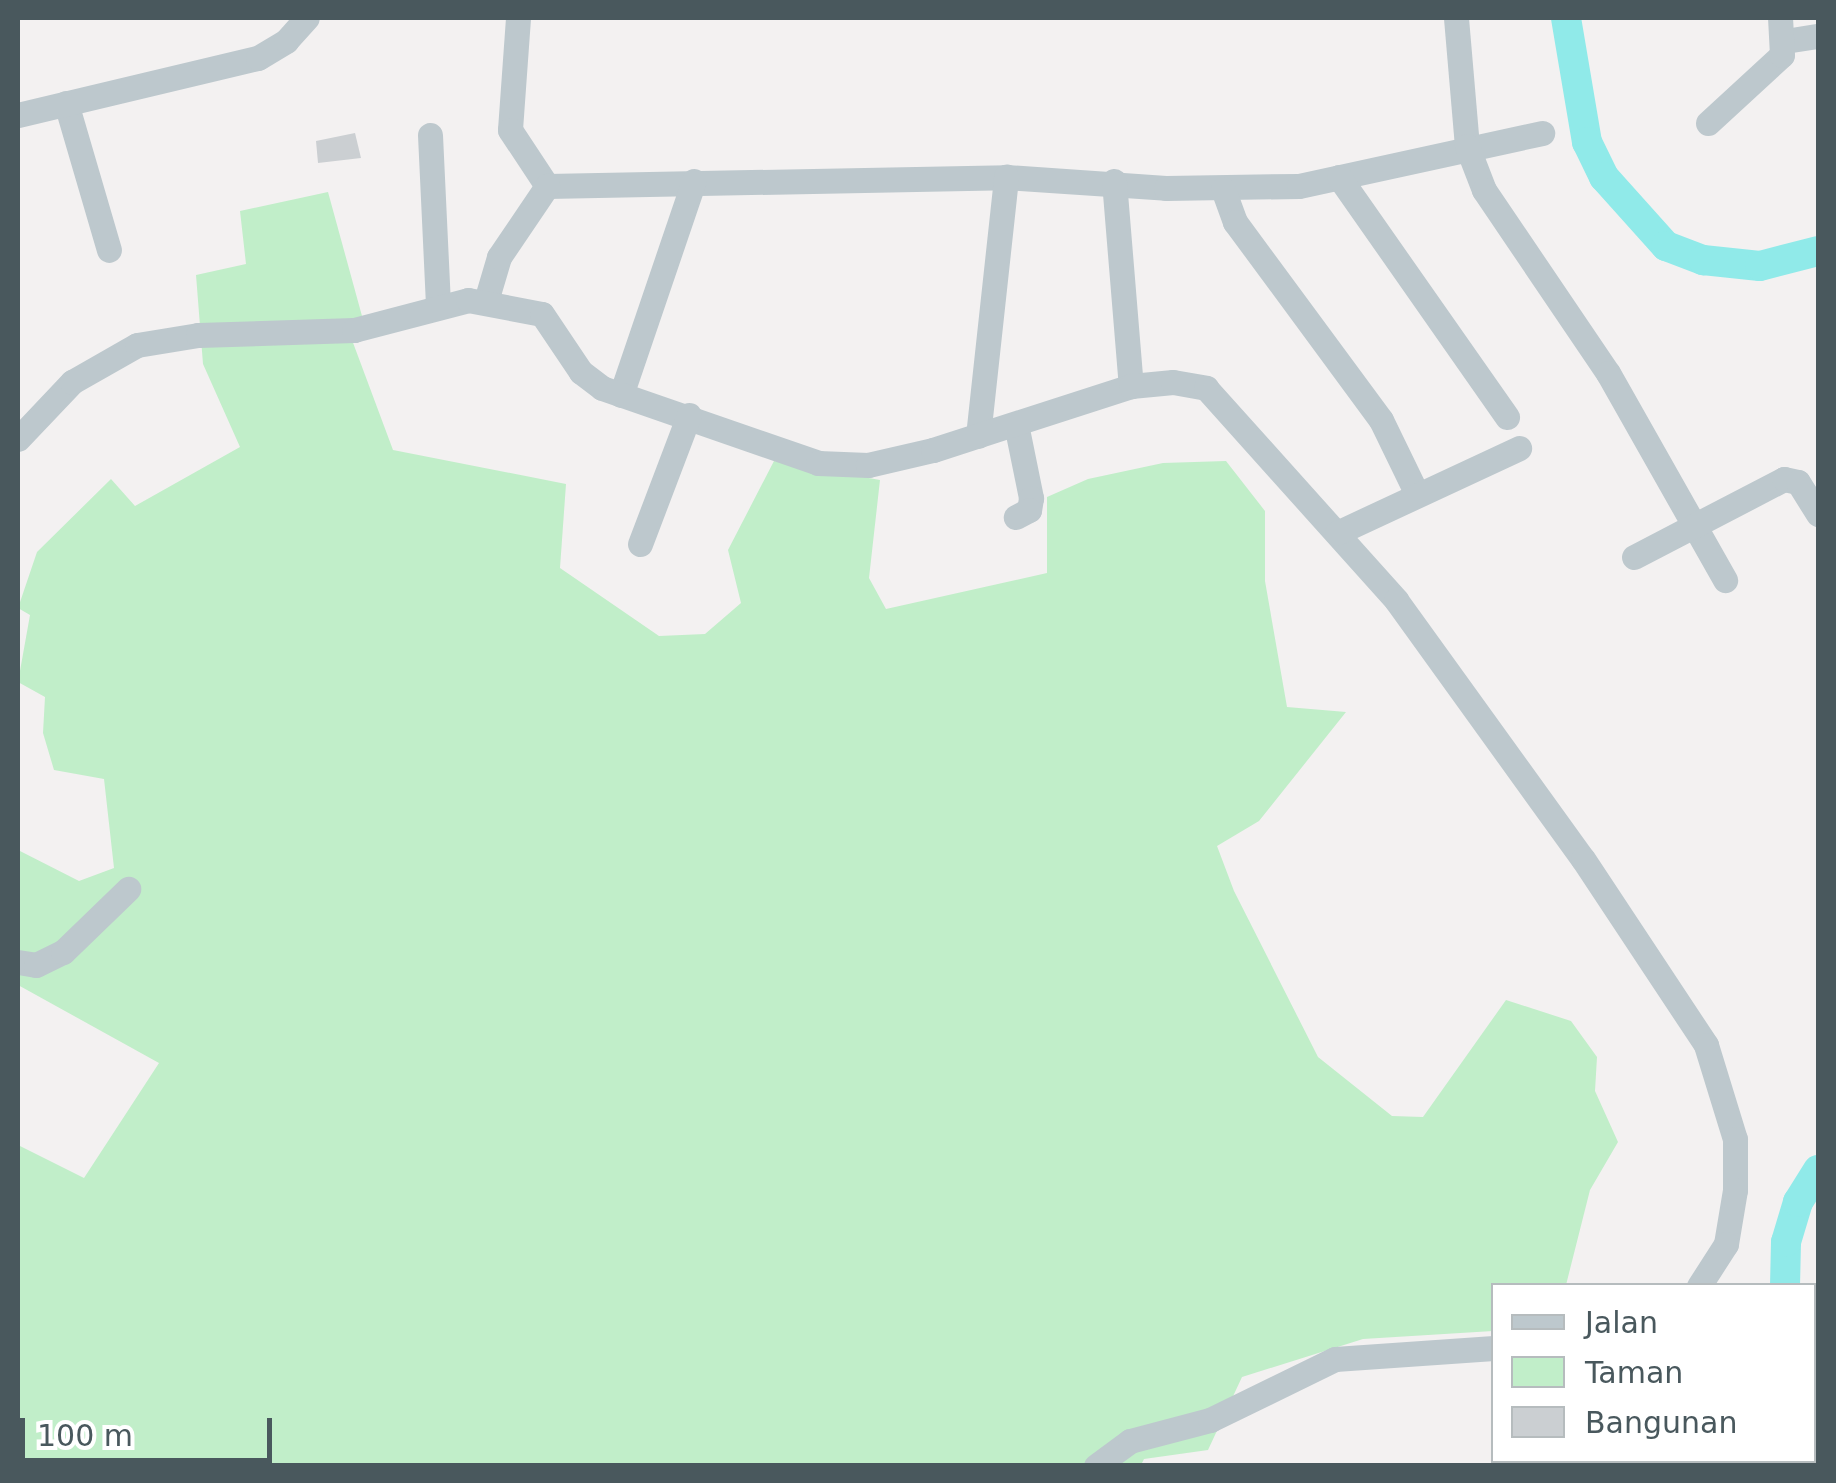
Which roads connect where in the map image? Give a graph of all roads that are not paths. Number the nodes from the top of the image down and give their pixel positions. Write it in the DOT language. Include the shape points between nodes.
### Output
graph roads {
  1 [pos="306,18"];
  2 [pos="518,18"];
  3 [pos="1456,18"];
  4 [pos="1782,29"];
  5 [pos="1818,36"];
  6 [pos="66,103"];
  7 [pos="18,116"];
  8 [pos="1708,123"];
  9 [pos="1542,133"];
  10 [pos="430,135"];
  11 [pos="1467,146"];
  12 [pos="1006,177"];
  13 [pos="1338,177"];
  14 [pos="694,181"];
  15 [pos="1114,181"];
  16 [pos="548,186"];
  17 [pos="1223,189"];
  18 [pos="109,250"];
  19 [pos="486,301"];
  20 [pos="438,304"];
  21 [pos="1131,386"];
  22 [pos="621,395"];
  23 [pos="689,415"];
  24 [pos="1507,417"];
  25 [pos="1016,424"];
  26 [pos="978,436"];
  27 [pos="18,440"];
  28 [pos="1519,448"];
  29 [pos="1417,494"];
  30 [pos="1818,514"];
  31 [pos="1016,517"];
  32 [pos="1694,526"];
  33 [pos="1337,533"];
  34 [pos="640,544"];
  35 [pos="1634,556"];
  36 [pos="1725,580"];
  37 [pos="128,889"];
  38 [pos="18,962"];
  39 [pos="1701,1283"];
  40 [pos="1491,1348"];
  41 [pos="1096,1466"];
  1 -- 6 [label="street" via="258,58"];
  2 -- 16 [label="street" via="507,100 510,130"];
  3 -- 11 [label="street"];
  4 -- 5 [label="street"];
  4 -- 8 [label="street" via="1782,54"];
  6 -- 7 [label="street"];
  6 -- 18 [label="street"];
  9 -- 11 [label="street"];
  10 -- 20 [label="street"];
  11 -- 13 [label="street"];
  11 -- 32 [label="street" via="1506,232 1586,338"];
  12 -- 14 [label="street"];
  12 -- 15 [label="street"];
  12 -- 26 [label="street"];
  13 -- 17 [label="street"];
  13 -- 24 [label="street"];
  14 -- 16 [label="street"];
  14 -- 22 [label="street"];
  15 -- 17 [label="street"];
  15 -- 21 [label="street"];
  16 -- 19 [label="street" via="499,257"];
  17 -- 29 [label="street" via="1234,222 1380,420"];
  19 -- 20 [label="street"];
  19 -- 22 [label="street" via="544,316 580,372"];
  20 -- 27 [label="street" via="354,330 198,335 136,344 72,382"];
  21 -- 25 [label="street"];
  21 -- 33 [label="street" via="1173,382 1206,388"];
  22 -- 23 [label="street"];
  23 -- 26 [label="street" via="818,463 868,464"];
  23 -- 34 [label="street"];
  25 -- 26 [label="street"];
  25 -- 31 [label="street" via="1030,498 1029,510"];
  28 -- 29 [label="street"];
  29 -- 33 [label="street"];
  30 -- 32 [label="street" via="1792,478"];
  32 -- 35 [label="street"];
  32 -- 36 [label="street"];
  33 -- 39 [label="street" via="1472,702 1709,1050 1734,1139 1734,1190 1726,1244"];
  37 -- 38 [label="street" via="63,952 36,965"];
  40 -- 41 [label="street" via="1334,1359 1241,1408 1130,1441"];
}
